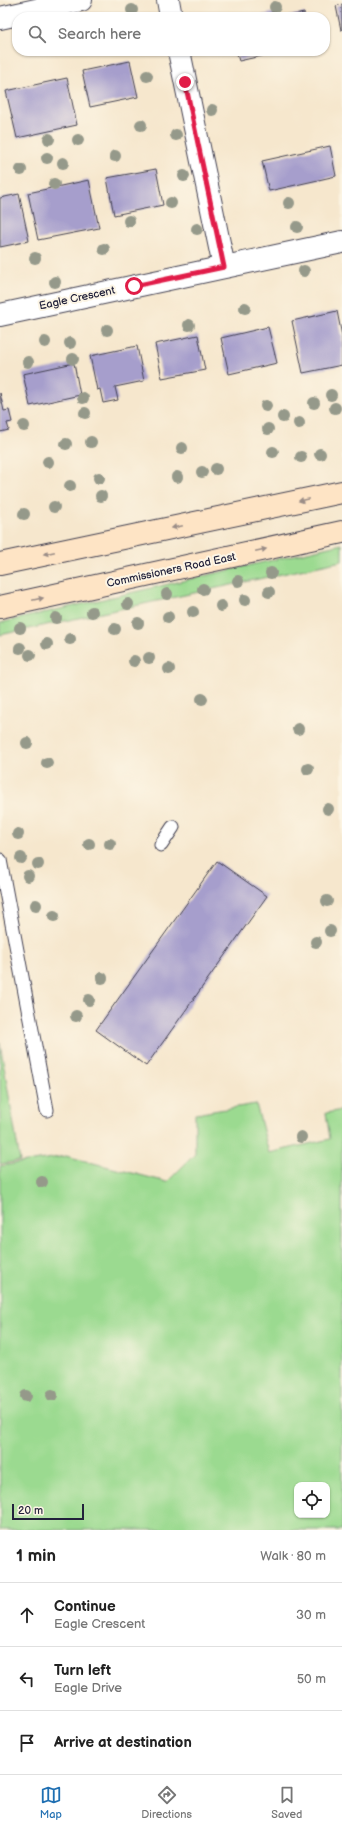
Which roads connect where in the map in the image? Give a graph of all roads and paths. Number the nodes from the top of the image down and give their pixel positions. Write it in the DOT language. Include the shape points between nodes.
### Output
graph roads {
  1 [pos="81,0"];
  2 [pos="168,0"];
  3 [pos="27,12"];
  4 [pos="170,12"];
  5 [pos="12,15"];
  6 [pos="0,18"];
  7 [pos="179,56"];
  8 [pos="342,242"];
  9 [pos="224,267"];
  10 [pos="0,314"];
  11 [pos="342,492"];
  12 [pos="342,532"];
  13 [pos="0,564"];
  14 [pos="0,607"];
  15 [pos="173,827"];
  16 [pos="161,845"];
  17 [pos="0,860"];
  18 [pos="47,1110"];
  1 -- 3 [label="street"];
  2 -- 4 [label="street"];
  5 -- 6 [label="street"];
  7 -- 9 [label="street"];
  8 -- 9 [label="street, Eagle Crescent"];
  9 -- 10 [label="street, Eagle Crescent"];
  11 -- 13 [label="main road, one-way"];
  14 -- 12 [label="main road, Commissioners Road East, one-way"];
  15 -- 16 [label="lane"];
  17 -- 18 [label="lane"];
}
